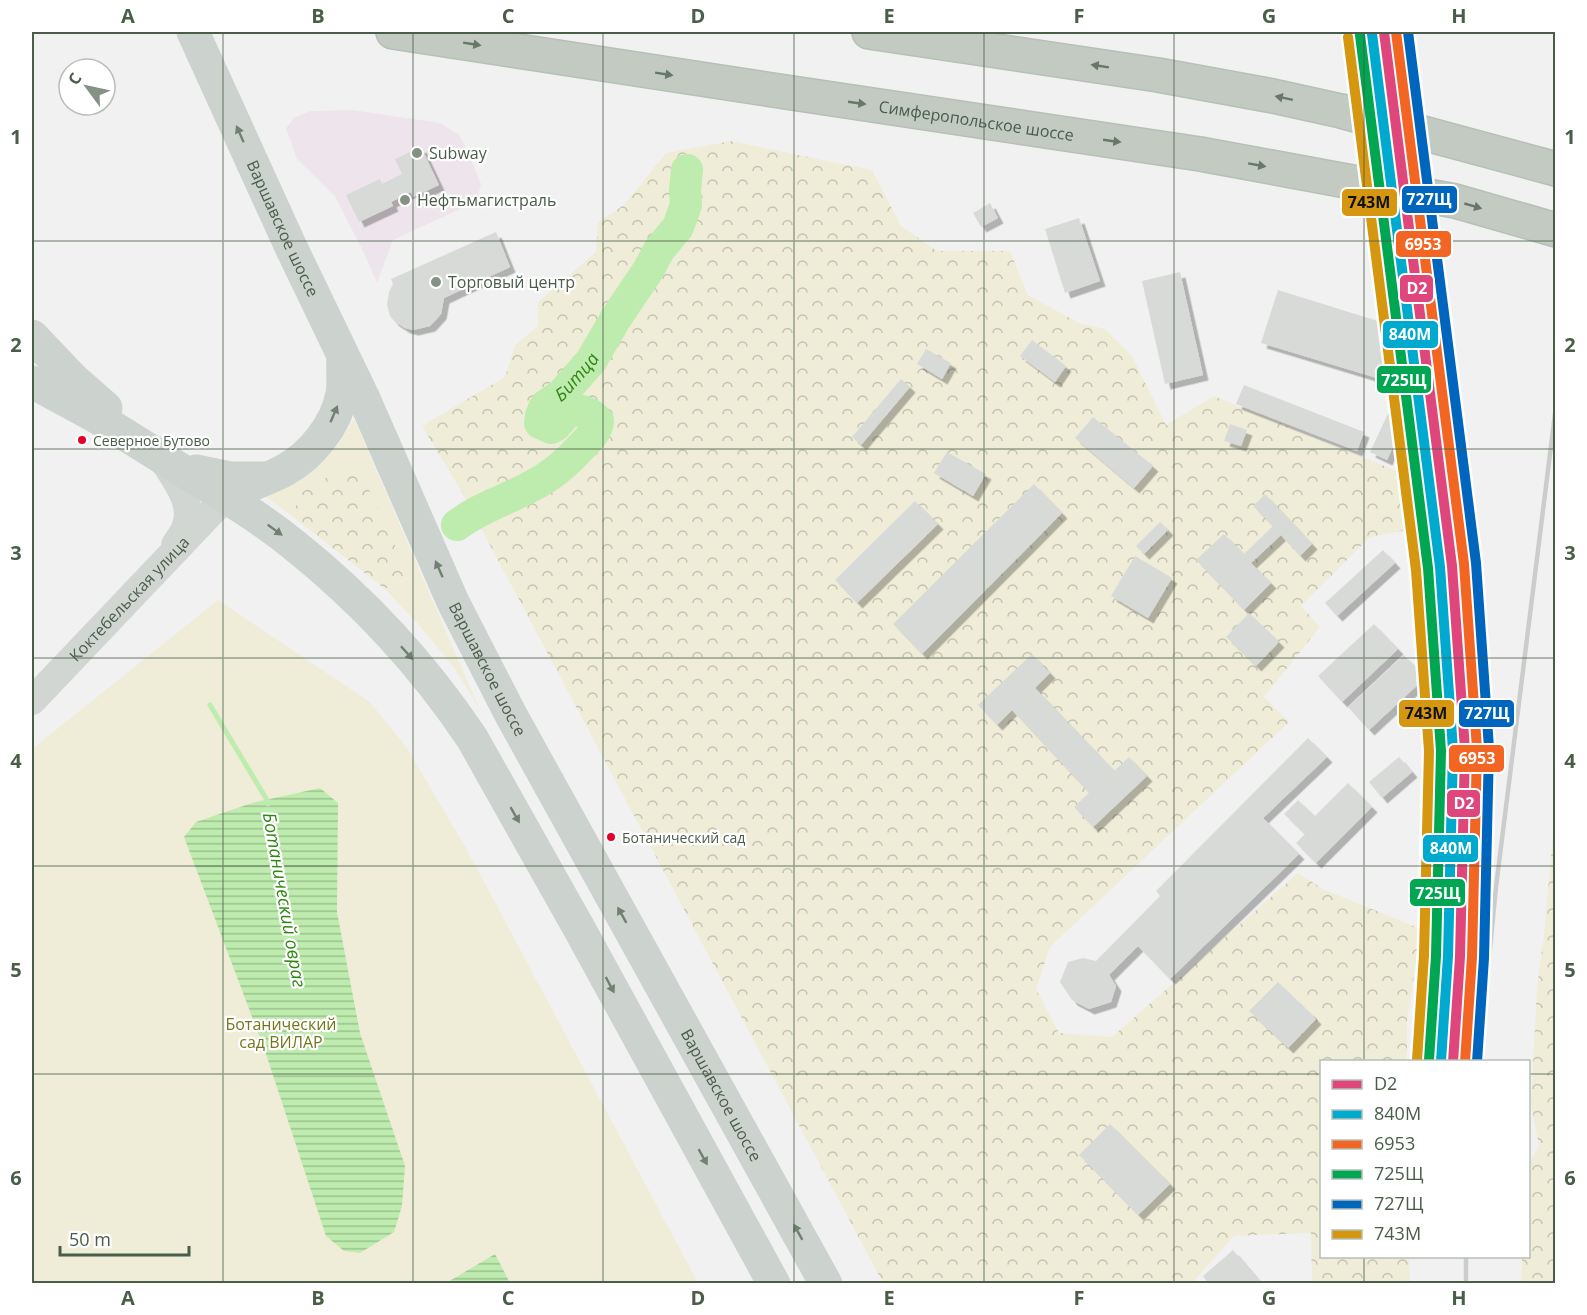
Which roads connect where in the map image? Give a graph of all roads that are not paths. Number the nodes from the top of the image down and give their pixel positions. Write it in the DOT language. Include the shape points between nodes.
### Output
graph roads {
  1 [pos="193,32"];
  2 [pos="393,32"];
  3 [pos="869,32"];
  4 [pos="891,32"];
  5 [pos="930,40"];
  6 [pos="1556,169"];
  7 [pos="1556,230"];
  8 [pos="32,336"];
  9 [pos="343,356"];
  10 [pos="32,382"];
  11 [pos="161,457"];
  12 [pos="266,478"];
  13 [pos="226,497"];
  14 [pos="164,562"];
  15 [pos="32,701"];
  16 [pos="774,1284"];
  17 [pos="826,1284"];
  9 -- 1 [label="main road, Варшавское шоссе, one-way"];
  2 -- 7 [label="highway, Симферопольское шоссе, one-way" via="1200,154 1455,201"];
  3 -- 5 [label="highway"];
  4 -- 5 [label="highway"];
  6 -- 5 [label="highway, one-way" via="1273,96"];
  8 -- 11 [label="main road" via="73,379"];
  12 -- 9 [label="main road, one-way" via="300,461 326,432 342,394"];
  17 -- 9 [label="main road, Варшавское шоссе, one-way" via="508,709 453,602"];
  10 -- 11 [label="main road"];
  11 -- 12 [label="main road" via="206,474"];
  11 -- 13 [label="main road"];
  11 -- 14 [label="street" via="181,489 188,516 186,528"];
  12 -- 13 [label="main road"];
  13 -- 14 [label="street, Коктебельская улица"];
  13 -- 16 [label="main road, one-way" via="294,544 345,589 411,657 454,712 580,930"];
  14 -- 15 [label="street, Коктебельская улица"];
}
